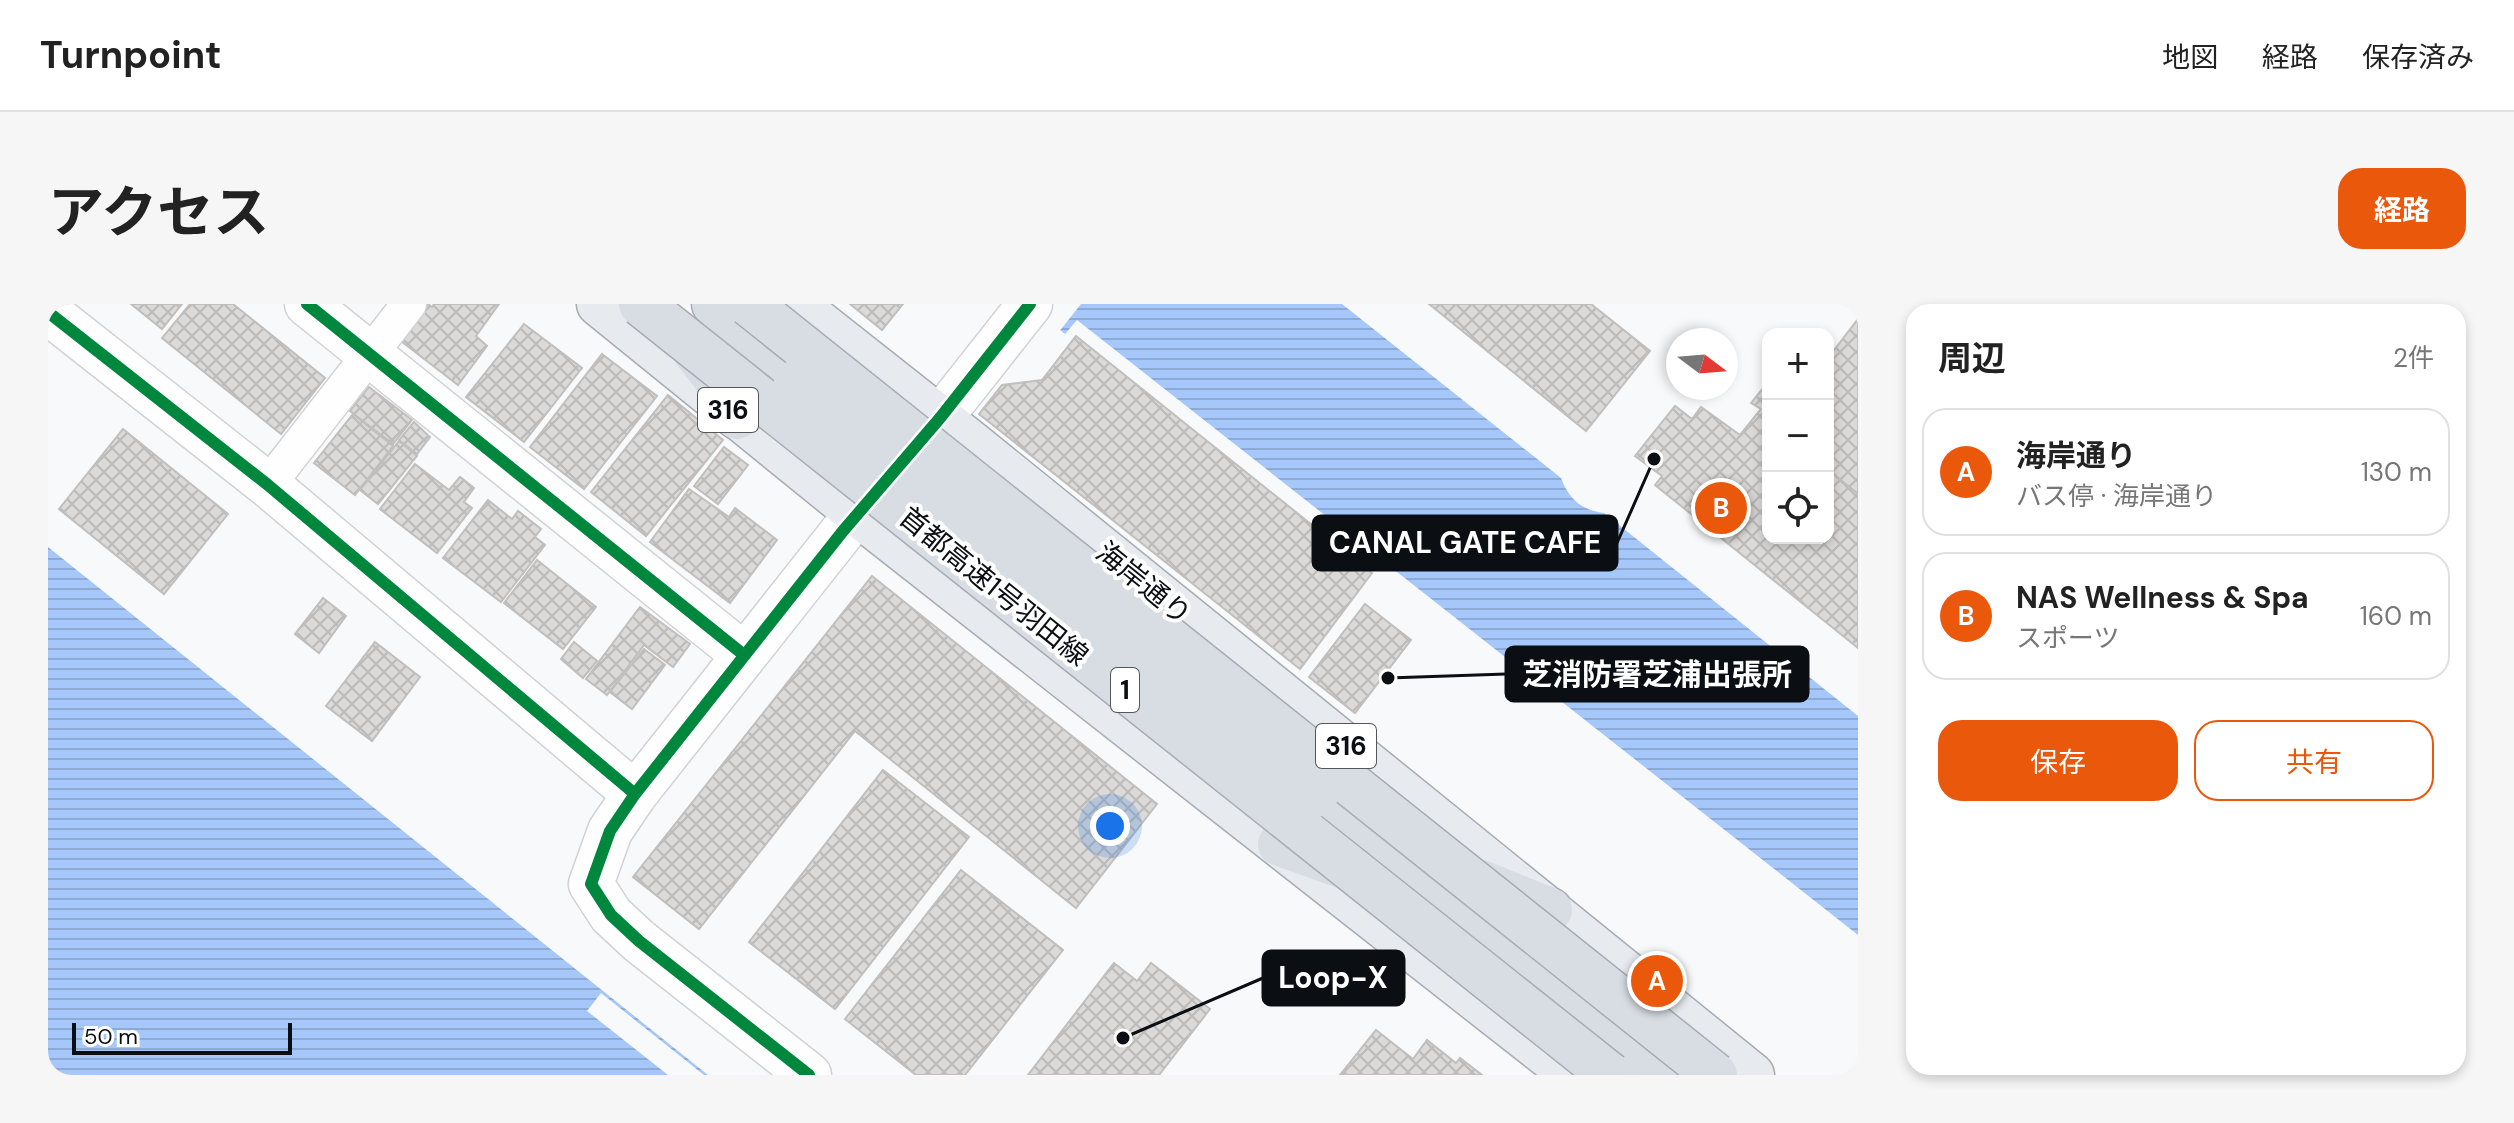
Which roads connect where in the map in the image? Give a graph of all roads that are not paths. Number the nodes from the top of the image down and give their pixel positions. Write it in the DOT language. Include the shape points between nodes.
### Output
graph roads {
  1 [pos="307,304"];
  2 [pos="409,304"];
  3 [pos="599,304"];
  4 [pos="641,304"];
  5 [pos="658,304"];
  6 [pos="714,304"];
  7 [pos="749,304"];
  8 [pos="795,304"];
  9 [pos="1030,305"];
  10 [pos="48,312"];
  11 [pos="370,354"];
  12 [pos="737,417"];
  13 [pos="940,418"];
  14 [pos="268,485"];
  15 [pos="858,514"];
  16 [pos="744,655"];
  17 [pos="635,794"];
  18 [pos="1280,844"];
  19 [pos="1550,910"];
  20 [pos="809,1075"];
  21 [pos="1573,1075"];
  22 [pos="1610,1075"];
  23 [pos="1667,1075"];
  24 [pos="1715,1075"];
  25 [pos="1752,1075"];
  1 -- 11 [label="street"];
  2 -- 11 [label="street"];
  3 -- 12 [label="main road, 316"];
  4 -- 22 [label="highway, 首都高速1号羽田線 / 1, bridge"];
  5 -- 12 [label="highway" via="713,375"];
  6 -- 19 [label="highway, bridge" via="796,382 1316,795 1399,844"];
  7 -- 24 [label="highway, bridge"];
  8 -- 13 [label="main road, 海岸通り / 316"];
  9 -- 13 [label="street"];
  10 -- 14 [label="street"];
  11 -- 14 [label="street"];
  11 -- 16 [label="street"];
  12 -- 15 [label="main road, 316"];
  13 -- 15 [label="street"];
  13 -- 19 [label="main road, 海岸通り / 316"];
  14 -- 17 [label="street"];
  15 -- 16 [label="street"];
  15 -- 18 [label="main road, 316"];
  16 -- 17 [label="street"];
  17 -- 20 [label="street" via="610,831 591,884 611,915 639,941"];
  18 -- 21 [label="main road, 316"];
  18 -- 23 [label="highway" via="1408,892 1471,923"];
  19 -- 25 [label="main road, 海岸通り / 316"];
}
